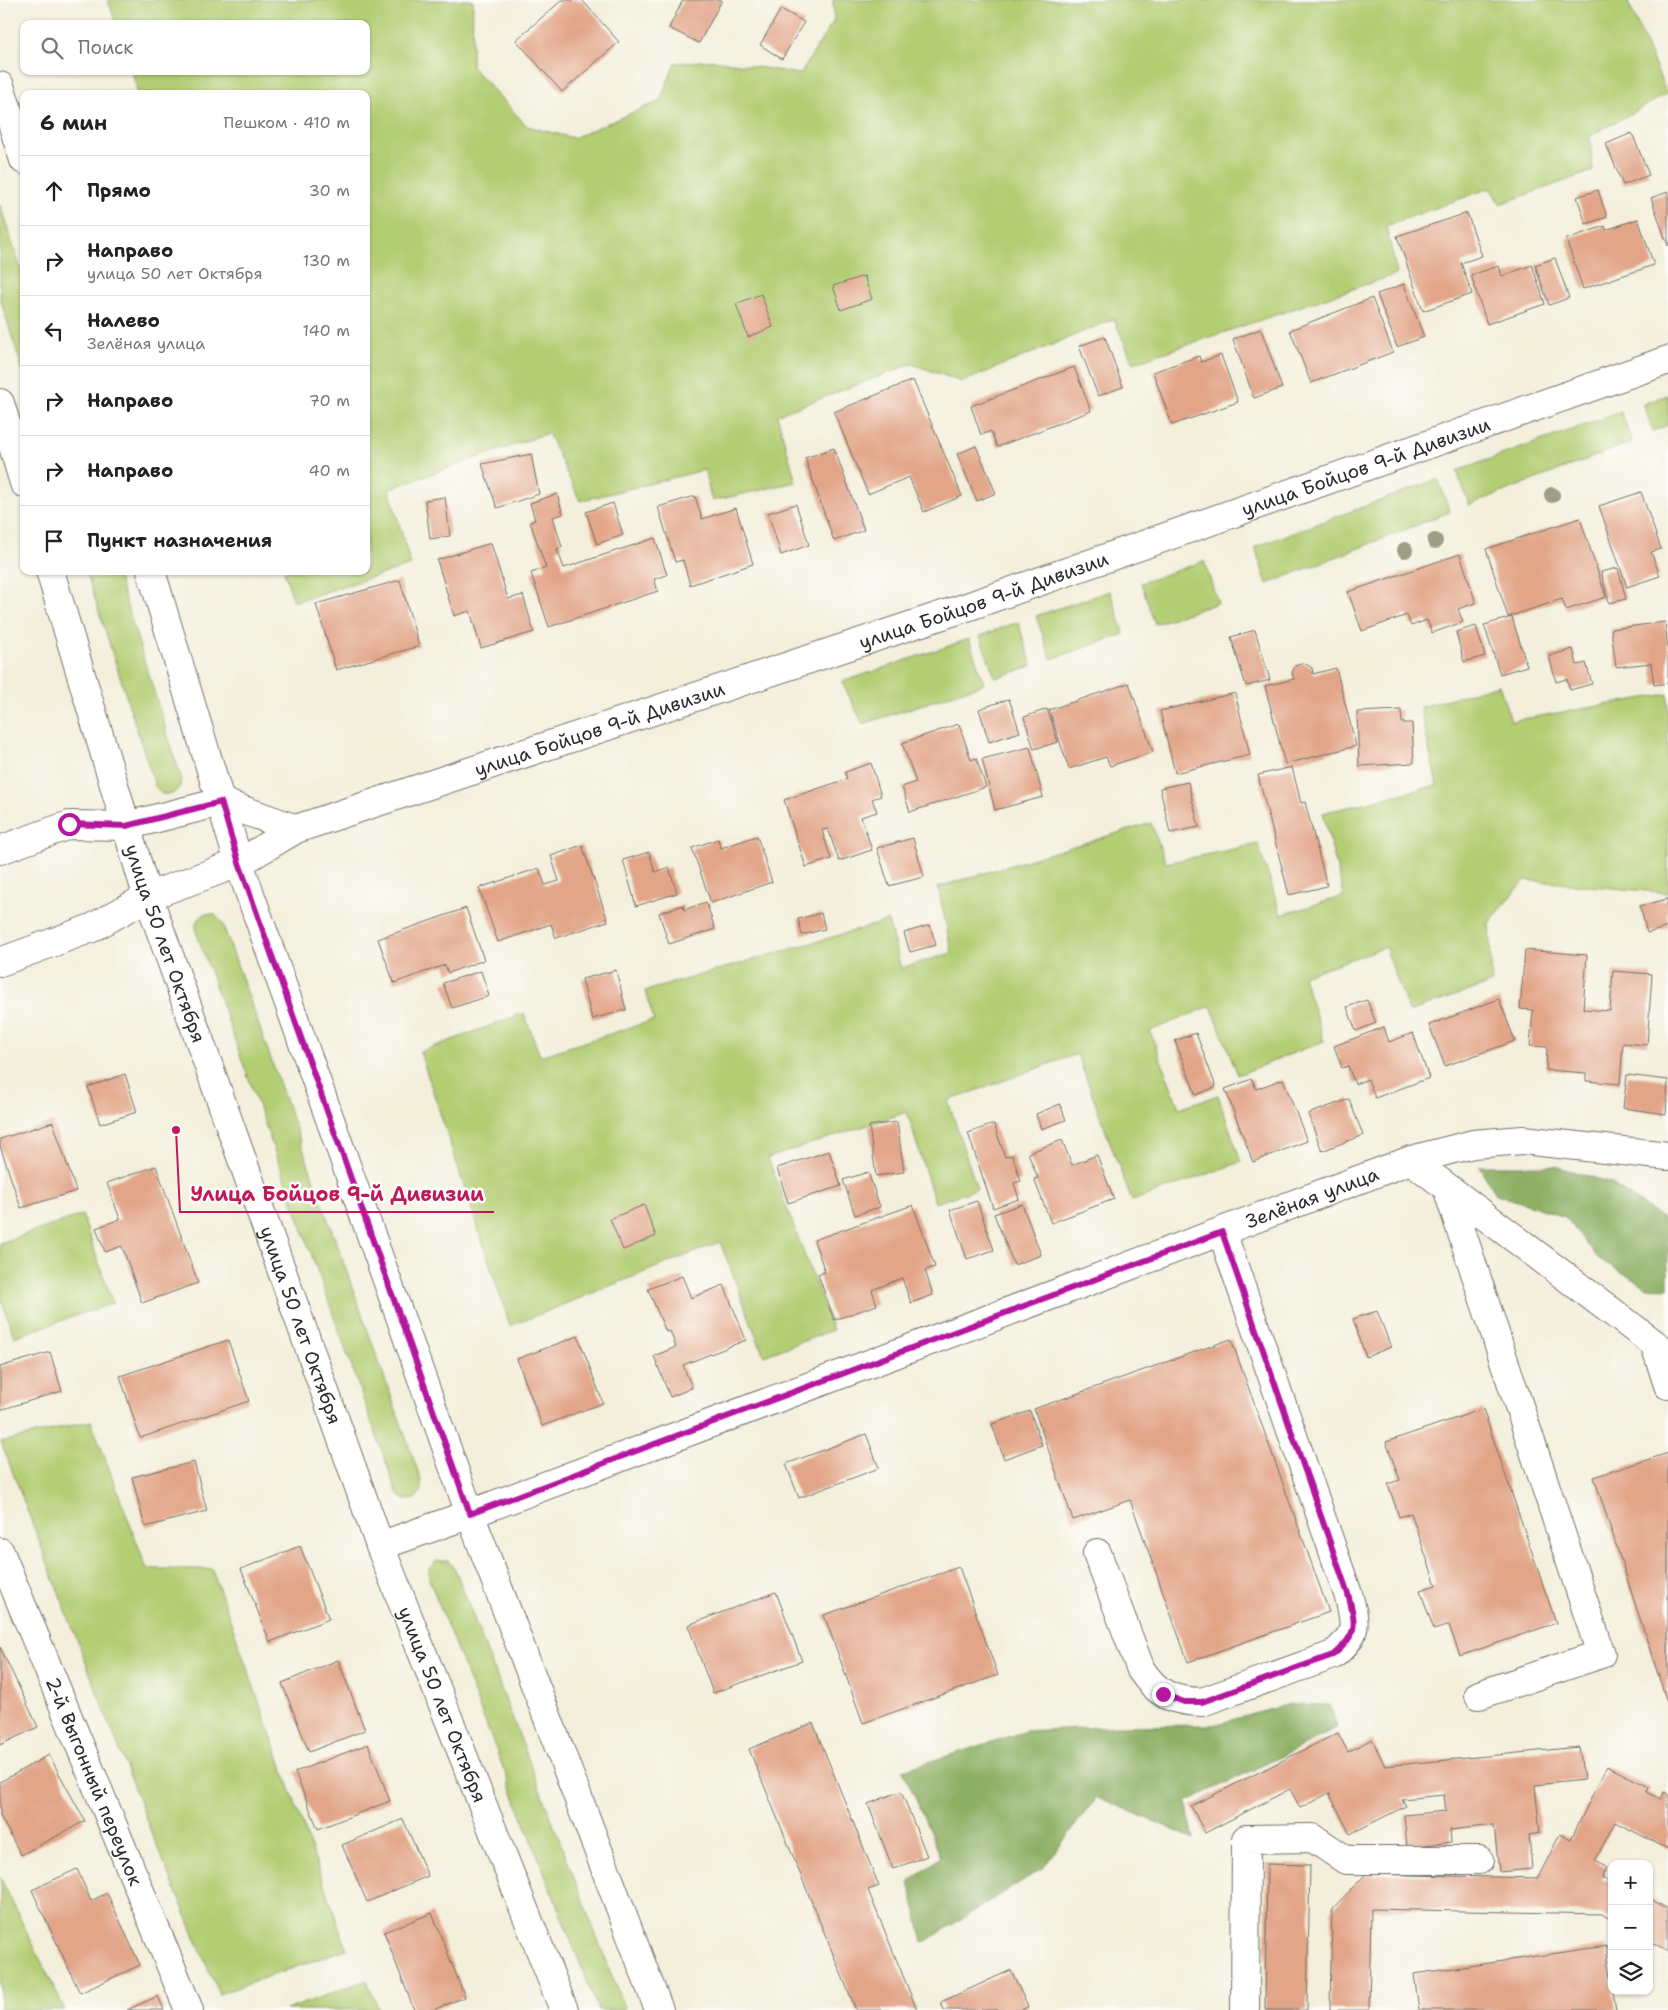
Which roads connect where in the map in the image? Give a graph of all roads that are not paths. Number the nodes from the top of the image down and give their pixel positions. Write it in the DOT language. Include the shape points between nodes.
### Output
graph roads {
  1 [pos="0,86"];
  2 [pos="20,148"];
  3 [pos="1668,360"];
  4 [pos="0,403"];
  5 [pos="20,470"];
  6 [pos="51,575"];
  7 [pos="152,575"];
  8 [pos="221,802"];
  9 [pos="126,826"];
  10 [pos="296,829"];
  11 [pos="0,850"];
  12 [pos="239,863"];
  13 [pos="149,896"];
  14 [pos="0,962"];
  15 [pos="1668,1156"];
  16 [pos="1411,1160"];
  17 [pos="1447,1188"];
  18 [pos="1222,1232"];
  19 [pos="1662,1350"];
  20 [pos="1668,1385"];
  21 [pos="470,1514"];
  22 [pos="380,1546"];
  23 [pos="0,1552"];
  24 [pos="1096,1553"];
  25 [pos="1479,1695"];
  26 [pos="1479,1860"];
  27 [pos="189,2010"];
  28 [pos="564,2010"];
  29 [pos="659,2010"];
  30 [pos="1245,2010"];
  1 -- 2 [label="main road"];
  3 -- 10 [label="main road, улица Бойцов 9-й Дивизии" via="955,611"];
  4 -- 5 [label="main road"];
  6 -- 9 [label="main road, улица 50 лет Октября"];
  7 -- 8 [label="main road"];
  8 -- 9 [label="main road"];
  8 -- 10 [label="main road"];
  8 -- 12 [label="main road"];
  9 -- 11 [label="main road" via="69,824"];
  9 -- 13 [label="main road, улица 50 лет Октября"];
  10 -- 12 [label="main road, улица Бойцов 9-й Дивизии"];
  12 -- 13 [label="main road, улица Бойцов 9-й Дивизии"];
  12 -- 21 [label="main road"];
  13 -- 14 [label="main road, улица Бойцов 9-й Дивизии" via="92,928"];
  13 -- 22 [label="main road, улица 50 лет Октября"];
  15 -- 16 [label="main road, Зелёная улица" via="1524,1140 1473,1144"];
  16 -- 17 [label="main road"];
  16 -- 18 [label="main road, Зелёная улица"];
  17 -- 19 [label="main road"];
  17 -- 25 [label="main road" via="1601,1654"];
  18 -- 21 [label="main road, Зелёная улица"];
  18 -- 24 [label="main road" via="1348,1594 1355,1620 1353,1633 1346,1645 1333,1655 1202,1702 1184,1702 1150,1685 1141,1670"];
  19 -- 20 [label="main road"];
  21 -- 22 [label="main road, Зелёная улица"];
  21 -- 29 [label="main road"];
  22 -- 28 [label="main road, улица 50 лет Октября"];
  23 -- 27 [label="main road, 2-й Выгонный переулок"];
  26 -- 30 [label="main road" via="1346,1860 1313,1838 1246,1839"];
}
